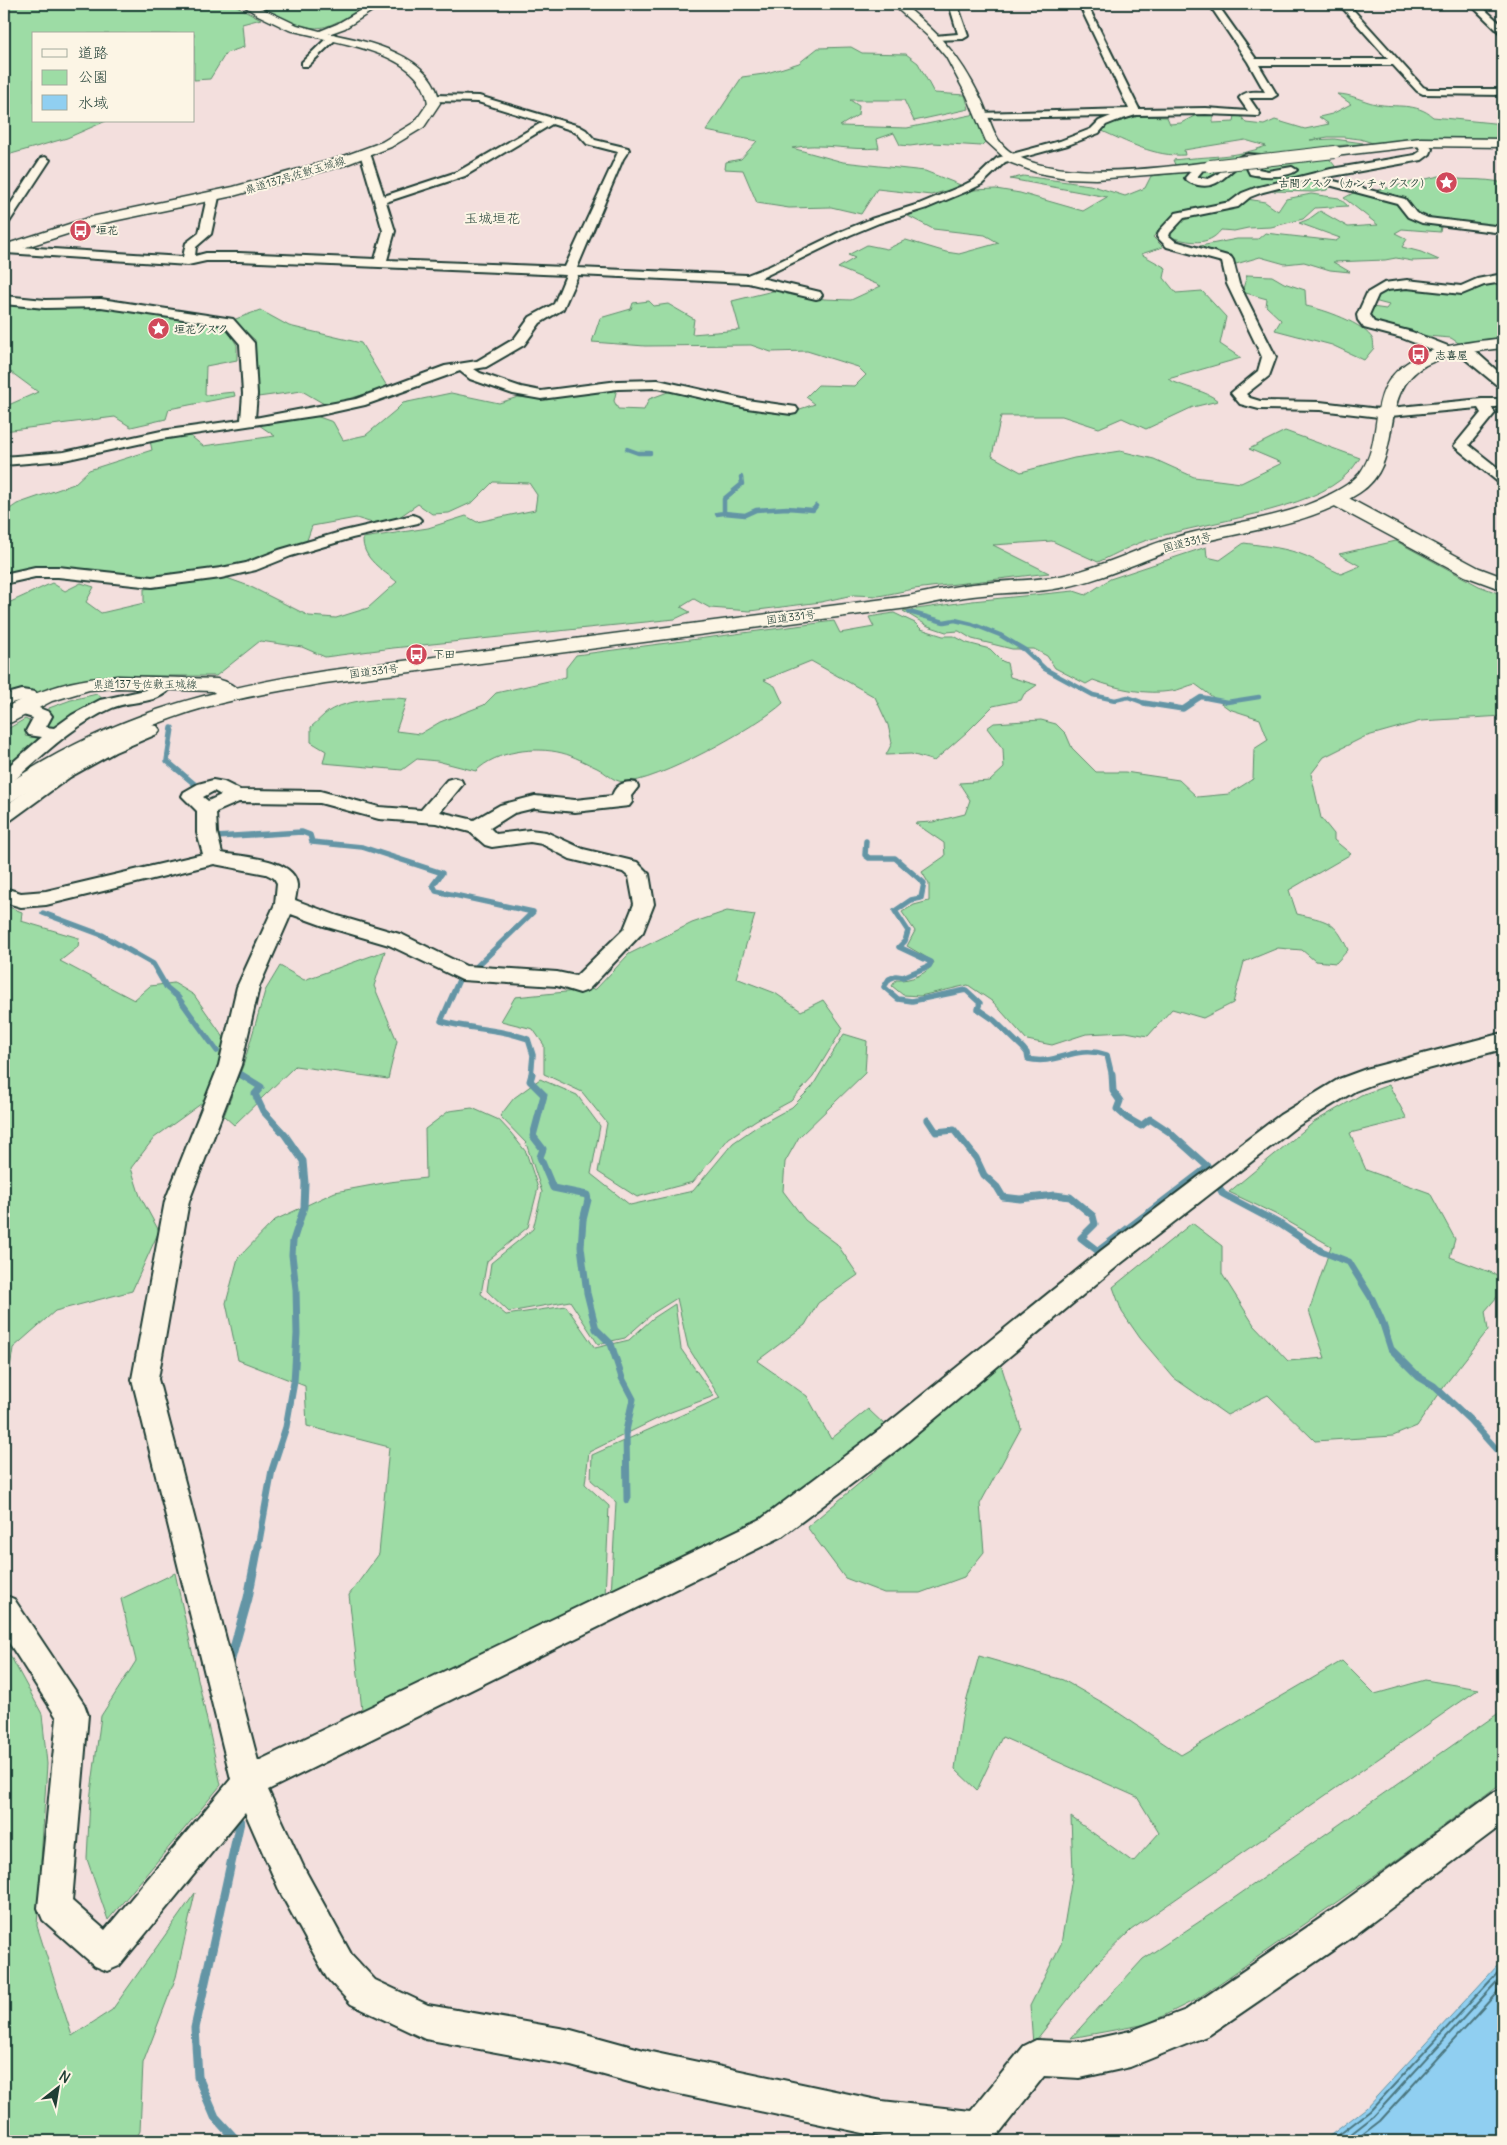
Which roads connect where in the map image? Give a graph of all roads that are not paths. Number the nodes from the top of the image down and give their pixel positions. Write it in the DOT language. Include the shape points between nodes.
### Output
graph roads {
  1 [pos="246,4"];
  2 [pos="378,4"];
  3 [pos="897,4"];
  4 [pos="953,4"];
  5 [pos="1083,4"];
  6 [pos="1214,4"];
  7 [pos="1343,4"];
  8 [pos="1474,4"];
  9 [pos="1503,31"];
  10 [pos="327,36"];
  11 [pos="937,38"];
  12 [pos="1253,62"];
  13 [pos="1395,62"];
  14 [pos="305,64"];
  15 [pos="1503,92"];
  16 [pos="433,98"];
  17 [pos="1135,112"];
  18 [pos="982,115"];
  19 [pos="552,121"];
  20 [pos="1421,142"];
  21 [pos="1503,143"];
  22 [pos="364,153"];
  23 [pos="1008,157"];
  24 [pos="45,160"];
  25 [pos="1193,167"];
  26 [pos="1331,172"];
  27 [pos="1309,177"];
  28 [pos="213,197"];
  29 [pos="379,201"];
  30 [pos="4,222"];
  31 [pos="1503,230"];
  32 [pos="5,250"];
  33 [pos="188,261"];
  34 [pos="380,264"];
  35 [pos="570,271"];
  36 [pos="1503,278"];
  37 [pos="748,279"];
  38 [pos="816,294"];
  39 [pos="4,300"];
  40 [pos="1503,343"];
  41 [pos="1454,350"];
  42 [pos="463,367"];
  43 [pos="1501,380"];
  44 [pos="1503,402"];
  45 [pos="1482,403"];
  46 [pos="791,410"];
  47 [pos="1386,412"];
  48 [pos="248,423"];
  49 [pos="86,435"];
  50 [pos="29,443"];
  51 [pos="93,451"];
  52 [pos="26,460"];
  53 [pos="4,461"];
  54 [pos="1503,479"];
  55 [pos="1336,499"];
  56 [pos="414,520"];
  57 [pos="4,579"];
  58 [pos="1503,584"];
  59 [pos="165,684"];
  60 [pos="231,694"];
  61 [pos="4,700"];
  62 [pos="32,702"];
  63 [pos="4,717"];
  64 [pos="151,730"];
  65 [pos="58,734"];
  66 [pos="4,779"];
  67 [pos="454,784"];
  68 [pos="628,787"];
  69 [pos="4,796"];
  70 [pos="4,816"];
  71 [pos="426,816"];
  72 [pos="477,827"];
  73 [pos="214,858"];
  74 [pos="4,895"];
  75 [pos="285,904"];
  76 [pos="1503,1041"];
  77 [pos="4,1609"];
  78 [pos="248,1783"];
  79 [pos="1503,1804"];
  1 -- 10 [label="main road" via="284,23"];
  2 -- 10 [label="main road"];
  3 -- 11 [label="main road"];
  4 -- 11 [label="street" via="963,36"];
  5 -- 17 [label="street"];
  6 -- 12 [label="street"];
  7 -- 13 [label="street"];
  8 -- 9 [label="street"];
  10 -- 14 [label="street"];
  10 -- 16 [label="main road" via="371,48 406,63 425,81"];
  11 -- 18 [label="main road" via="953,57"];
  12 -- 13 [label="street"];
  12 -- 17 [label="street" via="1272,95 1246,95 1244,98 1255,114"];
  13 -- 15 [label="street" via="1426,92"];
  16 -- 19 [label="street" via="479,99"];
  16 -- 22 [label="main road, 県道137号佐敷玉城線" via="428,116 420,124"];
  17 -- 18 [label="street"];
  17 -- 23 [label="street" via="1109,120 1098,125 1095,131 1064,143"];
  18 -- 23 [label="main road" via="993,143"];
  19 -- 29 [label="street" via="461,174"];
  19 -- 35 [label="street" via="582,132 591,142 624,150"];
  20 -- 21 [label="main road"];
  20 -- 25 [label="main road, bridge"];
  20 -- 26 [label="street" via="1427,149 1418,158"];
  22 -- 28 [label="main road, 県道137号佐敷玉城線"];
  22 -- 29 [label="street"];
  23 -- 25 [label="main road" via="1049,170 1083,175 1127,175"];
  23 -- 37 [label="street" via="966,188 846,233"];
  24 -- 30 [label="street"];
  25 -- 26 [label="street" via="1197,171 1190,178 1207,183 1217,180 1242,158 1253,157 1260,158 1252,168 1254,172 1281,173 1314,167"];
  26 -- 27 [label="street"];
  27 -- 31 [label="street" via="1401,201 1412,215 1426,221"];
  27 -- 47 [label="street" via="1251,193 1225,208 1180,215 1163,237 1171,244 1227,260 1233,284 1269,357 1264,373 1238,393 1245,401 1272,406 1320,406"];
  28 -- 32 [label="main road, 県道137号佐敷玉城線" via="107,218"];
  28 -- 33 [label="street" via="205,234 190,246"];
  29 -- 34 [label="street" via="389,231"];
  32 -- 33 [label="street"];
  33 -- 34 [label="street" via="206,257 239,257"];
  34 -- 35 [label="street"];
  35 -- 37 [label="street"];
  35 -- 42 [label="street" via="572,275 559,306 535,320 522,339 481,364"];
  36 -- 41 [label="street" via="1462,290 1407,284 1384,287 1373,293 1363,315 1369,325"];
  37 -- 38 [label="street"];
  39 -- 48 [label="street" via="44,304 101,303 228,322 247,342"];
  40 -- 41 [label="main road, 国道331号"];
  41 -- 43 [label="street" via="1471,355"];
  41 -- 47 [label="main road, 国道331号" via="1432,356 1408,370 1392,391"];
  42 -- 46 [label="street" via="475,376 518,391 541,395 609,386 658,384 747,404"];
  42 -- 48 [label="street" via="360,402"];
  43 -- 44 [label="street" via="1497,387"];
  44 -- 45 [label="street"];
  45 -- 47 [label="street"];
  45 -- 54 [label="street" via="1488,413 1461,446"];
  47 -- 55 [label="main road, 国道331号" via="1374,466 1366,478"];
  48 -- 51 [label="street" via="161,436"];
  49 -- 51 [label="street"];
  50 -- 52 [label="street"];
  51 -- 52 [label="street"];
  52 -- 53 [label="street"];
  55 -- 58 [label="main road" via="1472,572"];
  55 -- 60 [label="main road, 国道331号" via="1247,528 1166,546 1091,575 1063,581 325,677"];
  56 -- 57 [label="street" via="348,534 250,567 221,573 152,582 58,572 35,572"];
  59 -- 60 [label="main road, 県道137号佐敷玉城線" via="216,685"];
  59 -- 62 [label="main road, 県道137号佐敷玉城線" via="88,684 67,688"];
  59 -- 65 [label="street" via="157,692 137,699 108,703"];
  60 -- 69 [label="main road, 国道331号" via="183,708 87,747"];
  61 -- 62 [label="street" via="22,695 29,696"];
  62 -- 63 [label="main road, 県道137号佐敷玉城線"];
  62 -- 65 [label="street" via="29,711 43,716 35,731"];
  64 -- 70 [label="street" via="63,773"];
  65 -- 66 [label="street"];
  67 -- 71 [label="street"];
  68 -- 72 [label="street" via="621,794 622,802 575,806 535,802 507,809"];
  71 -- 72 [label="street"];
  71 -- 73 [label="street" via="380,813 320,797 236,796 206,809 206,833"];
  72 -- 75 [label="street" via="492,841 530,836 546,838 577,854 630,867 639,874 644,904 633,932 580,985 558,980 462,974 396,940"];
  73 -- 74 [label="street" via="46,898 21,900"];
  73 -- 75 [label="street" via="254,864 282,874 287,883"];
  75 -- 78 [label="street" via="248,987 230,1065 177,1201 145,1379"];
  76 -- 78 [label="street" via="1347,1085 1288,1121 1111,1257 892,1437 771,1528"];
  77 -- 78 [label="street" via="73,1715 55,1908 107,1954"];
  78 -- 79 [label="street" via="293,1882 338,1966 363,1992 425,2022 571,2048 650,2070 882,2119 979,2130 1036,2058 1080,2060 1130,2049 1197,2023 1343,1922"];
}
